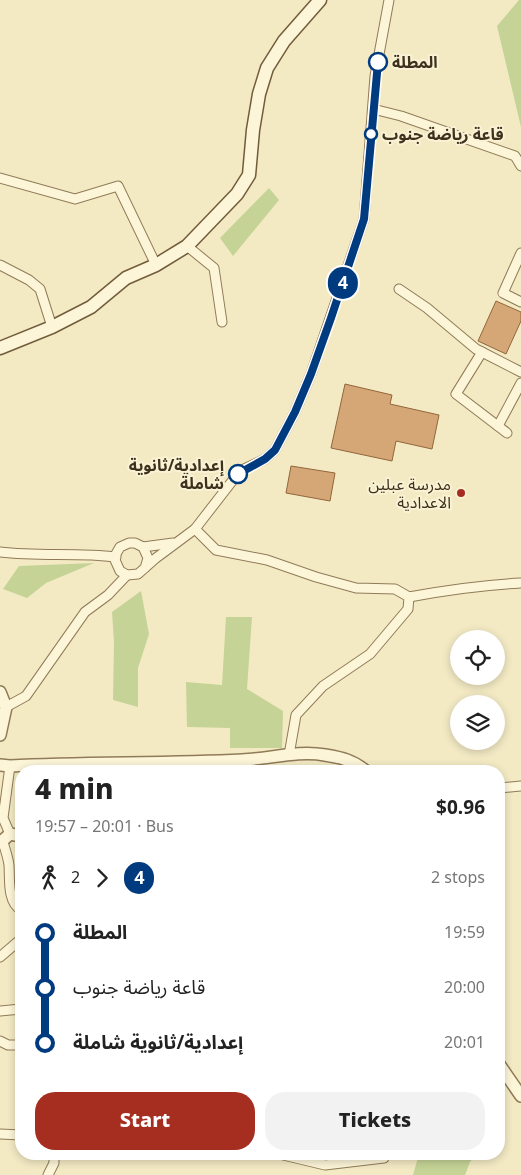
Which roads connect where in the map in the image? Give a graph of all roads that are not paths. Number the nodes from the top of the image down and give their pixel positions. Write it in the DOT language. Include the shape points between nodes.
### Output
graph roads {
  1 [pos="320,0"];
  2 [pos="387,3"];
  3 [pos="373,109"];
  4 [pos="521,166"];
  5 [pos="0,178"];
  6 [pos="187,246"];
  7 [pos="521,253"];
  8 [pos="0,265"];
  9 [pos="156,266"];
  10 [pos="399,289"];
  11 [pos="521,302"];
  12 [pos="222,322"];
  13 [pos="52,327"];
  14 [pos="0,348"];
  15 [pos="482,352"];
  16 [pos="521,372"];
  17 [pos="521,383"];
  18 [pos="498,426"];
  19 [pos="507,433"];
  20 [pos="195,529"];
  21 [pos="178,542"];
  22 [pos="143,547"];
  23 [pos="0,552"];
  24 [pos="116,557"];
  25 [pos="145,568"];
  26 [pos="127,575"];
  27 [pos="521,584"];
  28 [pos="409,597"];
  29 [pos="0,692"];
  30 [pos="6,707"];
  31 [pos="0,735"];
  32 [pos="288,755"];
  33 [pos="5,765"];
  34 [pos="358,765"];
  35 [pos="521,786"];
  36 [pos="505,787"];
  37 [pos="2,818"];
  38 [pos="9,839"];
  39 [pos="15,902"];
  40 [pos="15,944"];
  41 [pos="0,957"];
  42 [pos="15,1010"];
  43 [pos="0,1011"];
  44 [pos="0,1041"];
  45 [pos="15,1045"];
  46 [pos="505,1073"];
  47 [pos="521,1096"];
  48 [pos="0,1134"];
  49 [pos="15,1135"];
  50 [pos="54,1160"];
  51 [pos="305,1160"];
  52 [pos="367,1160"];
  53 [pos="48,1175"];
  1 -- 6 [label="main road" via="284,42 267,68 259,94 248,178"];
  2 -- 3 [label="street"];
  3 -- 4 [label="street" via="515,156"];
  3 -- 20 [label="street" via="364,219 295,412 275,450 240,472"];
  5 -- 9 [label="street" via="75,199 118,186"];
  6 -- 9 [label="main road"];
  6 -- 12 [label="street" via="214,268"];
  7 -- 11 [label="street" via="503,293"];
  8 -- 13 [label="street" via="40,289"];
  9 -- 13 [label="main road" via="126,278 91,307"];
  10 -- 15 [label="street"];
  13 -- 14 [label="main road"];
  15 -- 16 [label="street"];
  15 -- 18 [label="street" via="456,394"];
  17 -- 18 [label="street"];
  18 -- 19 [label="street"];
  20 -- 21 [label="street"];
  20 -- 28 [label="street" via="216,550 266,560 356,588 395,589"];
  21 -- 22 [label="street"];
  21 -- 25 [label="street"];
  22 -- 24 [label="street" via="135,543 125,544"];
  22 -- 25 [label="street" via="148,558"];
  23 -- 24 [label="street"];
  24 -- 26 [label="street" via="118,568"];
  25 -- 26 [label="street" via="138,574"];
  26 -- 30 [label="street" via="86,612 26,696"];
  27 -- 28 [label="street" via="495,584"];
  28 -- 32 [label="street" via="408,609 370,654 323,686 296,715"];
  29 -- 30 [label="street"];
  30 -- 31 [label="street"];
  32 -- 33 [label="street" via="242,760"];
  32 -- 34 [label="street" via="323,754"];
  33 -- 37 [label="street"];
  35 -- 36 [label="street"];
  37 -- 38 [label="street"];
  38 -- 39 [label="street" via="11,895"];
  40 -- 41 [label="street"];
  42 -- 43 [label="street"];
  44 -- 45 [label="street"];
  46 -- 47 [label="street"];
  48 -- 49 [label="street"];
  50 -- 53 [label="street"];
  51 -- 52 [label="street" via="326,1165"];
}
